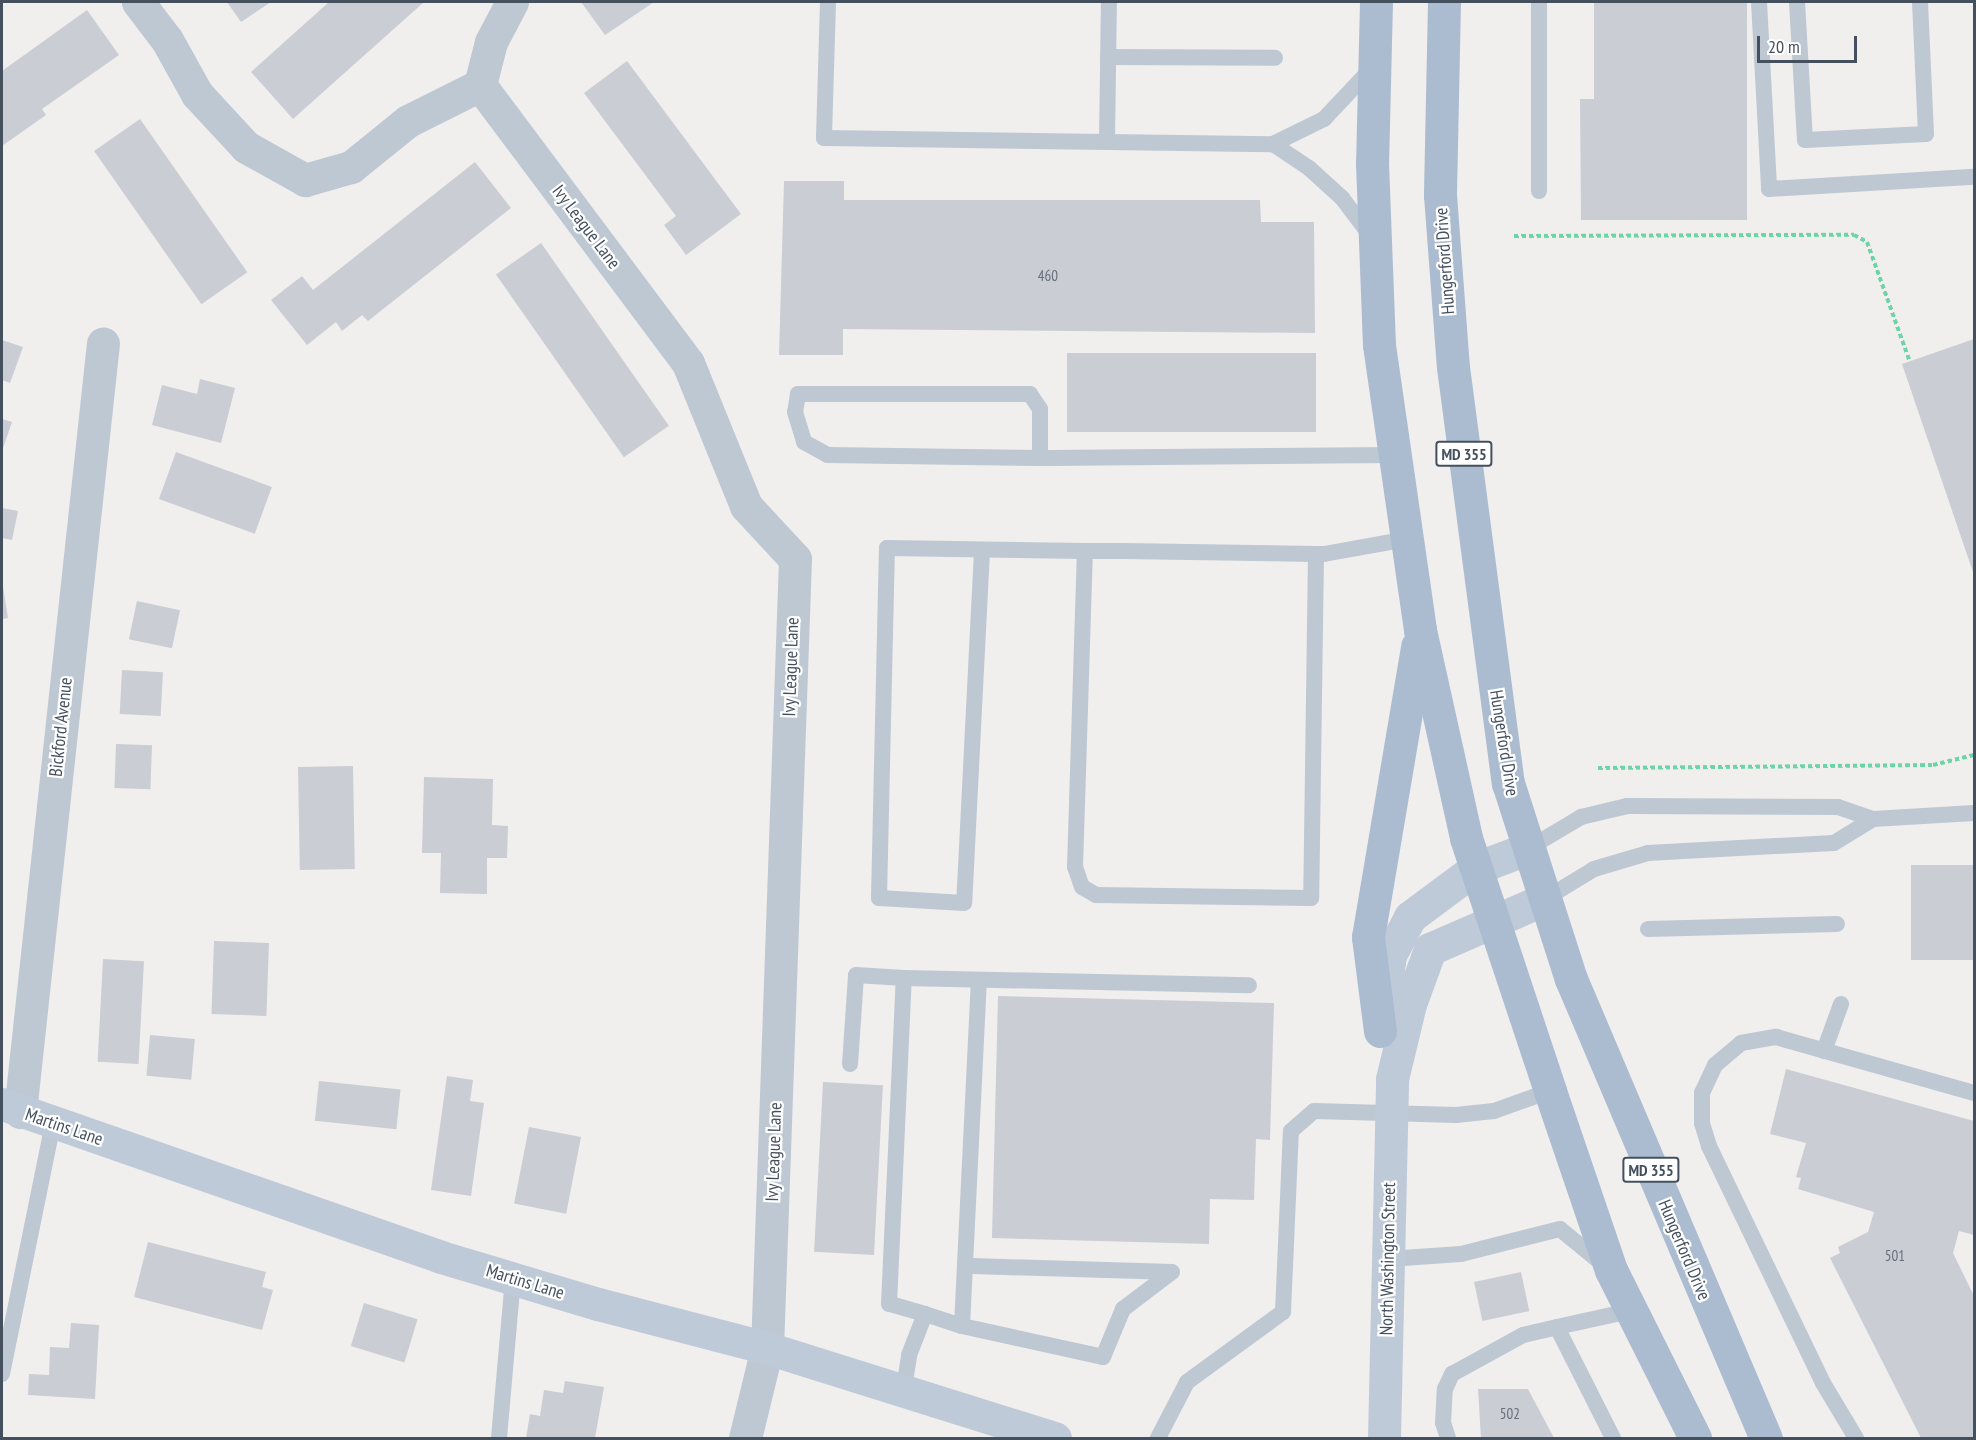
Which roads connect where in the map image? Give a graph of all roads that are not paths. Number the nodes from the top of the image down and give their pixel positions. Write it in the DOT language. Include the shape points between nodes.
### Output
graph roads {
  1 [pos="138,2"];
  2 [pos="512,2"];
  3 [pos="828,2"];
  4 [pos="1109,2"];
  5 [pos="1376,2"];
  6 [pos="1444,2"];
  7 [pos="1539,2"];
  8 [pos="1759,2"];
  9 [pos="1797,2"];
  10 [pos="1920,2"];
  11 [pos="1108,57"];
  12 [pos="1275,58"];
  13 [pos="1375,65"];
  14 [pos="480,85"];
  15 [pos="1107,140"];
  16 [pos="1273,144"];
  17 [pos="1974,177"];
  18 [pos="1539,191"];
  19 [pos="1375,242"];
  20 [pos="103,343"];
  21 [pos="1395,455"];
  22 [pos="1040,458"];
  23 [pos="1407,539"];
  24 [pos="982,551"];
  25 [pos="1085,551"];
  26 [pos="1316,554"];
  27 [pos="1420,630"];
  28 [pos="1974,813"];
  29 [pos="1873,819"];
  30 [pos="1528,848"];
  31 [pos="1476,868"];
  32 [pos="1545,899"];
  33 [pos="1493,920"];
  34 [pos="1838,924"];
  35 [pos="1648,929"];
  36 [pos="904,978"];
  37 [pos="980,980"];
  38 [pos="1249,985"];
  39 [pos="1841,1004"];
  40 [pos="1380,1031"];
  41 [pos="1824,1051"];
  42 [pos="850,1064"];
  43 [pos="1392,1079"];
  44 [pos="1550,1091"];
  45 [pos="1974,1093"];
  46 [pos="11,1108"];
  47 [pos="1391,1115"];
  48 [pos="53,1123"];
  49 [pos="1388,1258"];
  50 [pos="965,1266"];
  51 [pos="1611,1270"];
  52 [pos="513,1279"];
  53 [pos="1630,1311"];
  54 [pos="925,1314"];
  55 [pos="962,1326"];
  56 [pos="1557,1327"];
  57 [pos="767,1348"];
  58 [pos="2,1374"];
  59 [pos="904,1388"];
  60 [pos="500,1438"];
  61 [pos="745,1438"];
  62 [pos="1055,1438"];
  63 [pos="1158,1438"];
  64 [pos="1384,1438"];
  65 [pos="1448,1438"];
  66 [pos="1613,1438"];
  67 [pos="1695,1438"];
  68 [pos="1766,1438"];
  69 [pos="1856,1438"];
  1 -- 14 [label="street" via="167,40 197,94 246,147 304,180 351,167 408,122"];
  2 -- 14 [label="street" via="491,42"];
  3 -- 15 [label="lane" via="824,138"];
  4 -- 11 [label="lane"];
  5 -- 13 [label="main road"];
  6 -- 30 [label="main road, Hungerford Drive / MD 355" via="1440,195 1453,367 1508,783"];
  7 -- 18 [label="lane"];
  8 -- 17 [label="lane" via="1769,189"];
  9 -- 10 [label="lane" via="1805,140 1926,134"];
  11 -- 12 [label="lane"];
  11 -- 15 [label="lane"];
  13 -- 16 [label="lane" via="1324,119"];
  13 -- 19 [label="main road"];
  14 -- 57 [label="street, Ivy League Lane" via="688,363 746,506 795,559"];
  15 -- 16 [label="lane"];
  16 -- 19 [label="lane" via="1309,168 1342,198"];
  19 -- 21 [label="main road" via="1379,345"];
  20 -- 46 [label="street, Bickford Avenue"];
  21 -- 22 [label="lane"];
  21 -- 23 [label="main road"];
  22 -- 22 [label="lane" via="827,455 804,441 795,412 798,393 1030,394 1040,409"];
  23 -- 26 [label="lane"];
  23 -- 27 [label="main road"];
  24 -- 24 [label="lane" via="887,548 879,898 964,903"];
  24 -- 25 [label="lane"];
  25 -- 26 [label="lane"];
  25 -- 26 [label="lane" via="1076,867 1082,887 1096,895 1311,898"];
  27 -- 31 [label="main road"];
  27 -- 40 [label="main road" via="1368,937"];
  28 -- 29 [label="lane"];
  29 -- 30 [label="lane" via="1838,807 1627,806 1581,817"];
  29 -- 32 [label="lane" via="1834,843 1648,853 1594,869"];
  30 -- 31 [label="street, North Washington Street"];
  30 -- 32 [label="main road, Hungerford Drive / MD 355"];
  31 -- 33 [label="main road"];
  31 -- 40 [label="street, North Washington Street" via="1410,917 1390,955"];
  32 -- 33 [label="street, North Washington Street"];
  32 -- 68 [label="main road, Hungerford Drive / MD 355" via="1571,979"];
  33 -- 43 [label="street, North Washington Street" via="1430,949 1410,1004"];
  33 -- 44 [label="main road"];
  34 -- 35 [label="lane"];
  36 -- 37 [label="lane"];
  36 -- 42 [label="lane" via="856,975"];
  36 -- 54 [label="lane" via="889,1304"];
  37 -- 38 [label="lane"];
  37 -- 50 [label="lane"];
  39 -- 41 [label="lane"];
  40 -- 43 [label="street, North Washington Street"];
  41 -- 45 [label="lane"];
  41 -- 69 [label="lane" via="1776,1037 1741,1043 1715,1065 1702,1093 1702,1123 1709,1146 1822,1383"];
  43 -- 47 [label="street, North Washington Street"];
  44 -- 47 [label="lane" via="1494,1111"];
  44 -- 51 [label="main road"];
  46 -- 48 [label="street, Martins Lane"];
  47 -- 49 [label="street, North Washington Street"];
  47 -- 63 [label="lane" via="1314,1111 1291,1131 1283,1312 1187,1382"];
  48 -- 52 [label="street, Martins Lane"];
  48 -- 58 [label="lane"];
  49 -- 51 [label="lane" via="1461,1254 1560,1229"];
  49 -- 64 [label="street, North Washington Street"];
  50 -- 55 [label="lane"];
  50 -- 55 [label="lane" via="1172,1272 1123,1310 1103,1357"];
  51 -- 53 [label="main road"];
  52 -- 57 [label="street, Martins Lane"];
  52 -- 60 [label="lane"];
  53 -- 56 [label="lane"];
  53 -- 67 [label="main road"];
  54 -- 55 [label="lane"];
  54 -- 59 [label="lane" via="909,1355"];
  56 -- 65 [label="lane" via="1523,1335 1452,1374 1445,1389 1443,1423"];
  56 -- 66 [label="lane"];
  57 -- 59 [label="street, Martins Lane"];
  57 -- 61 [label="street, Ivy League Lane"];
  59 -- 62 [label="street, Martins Lane"];
}
